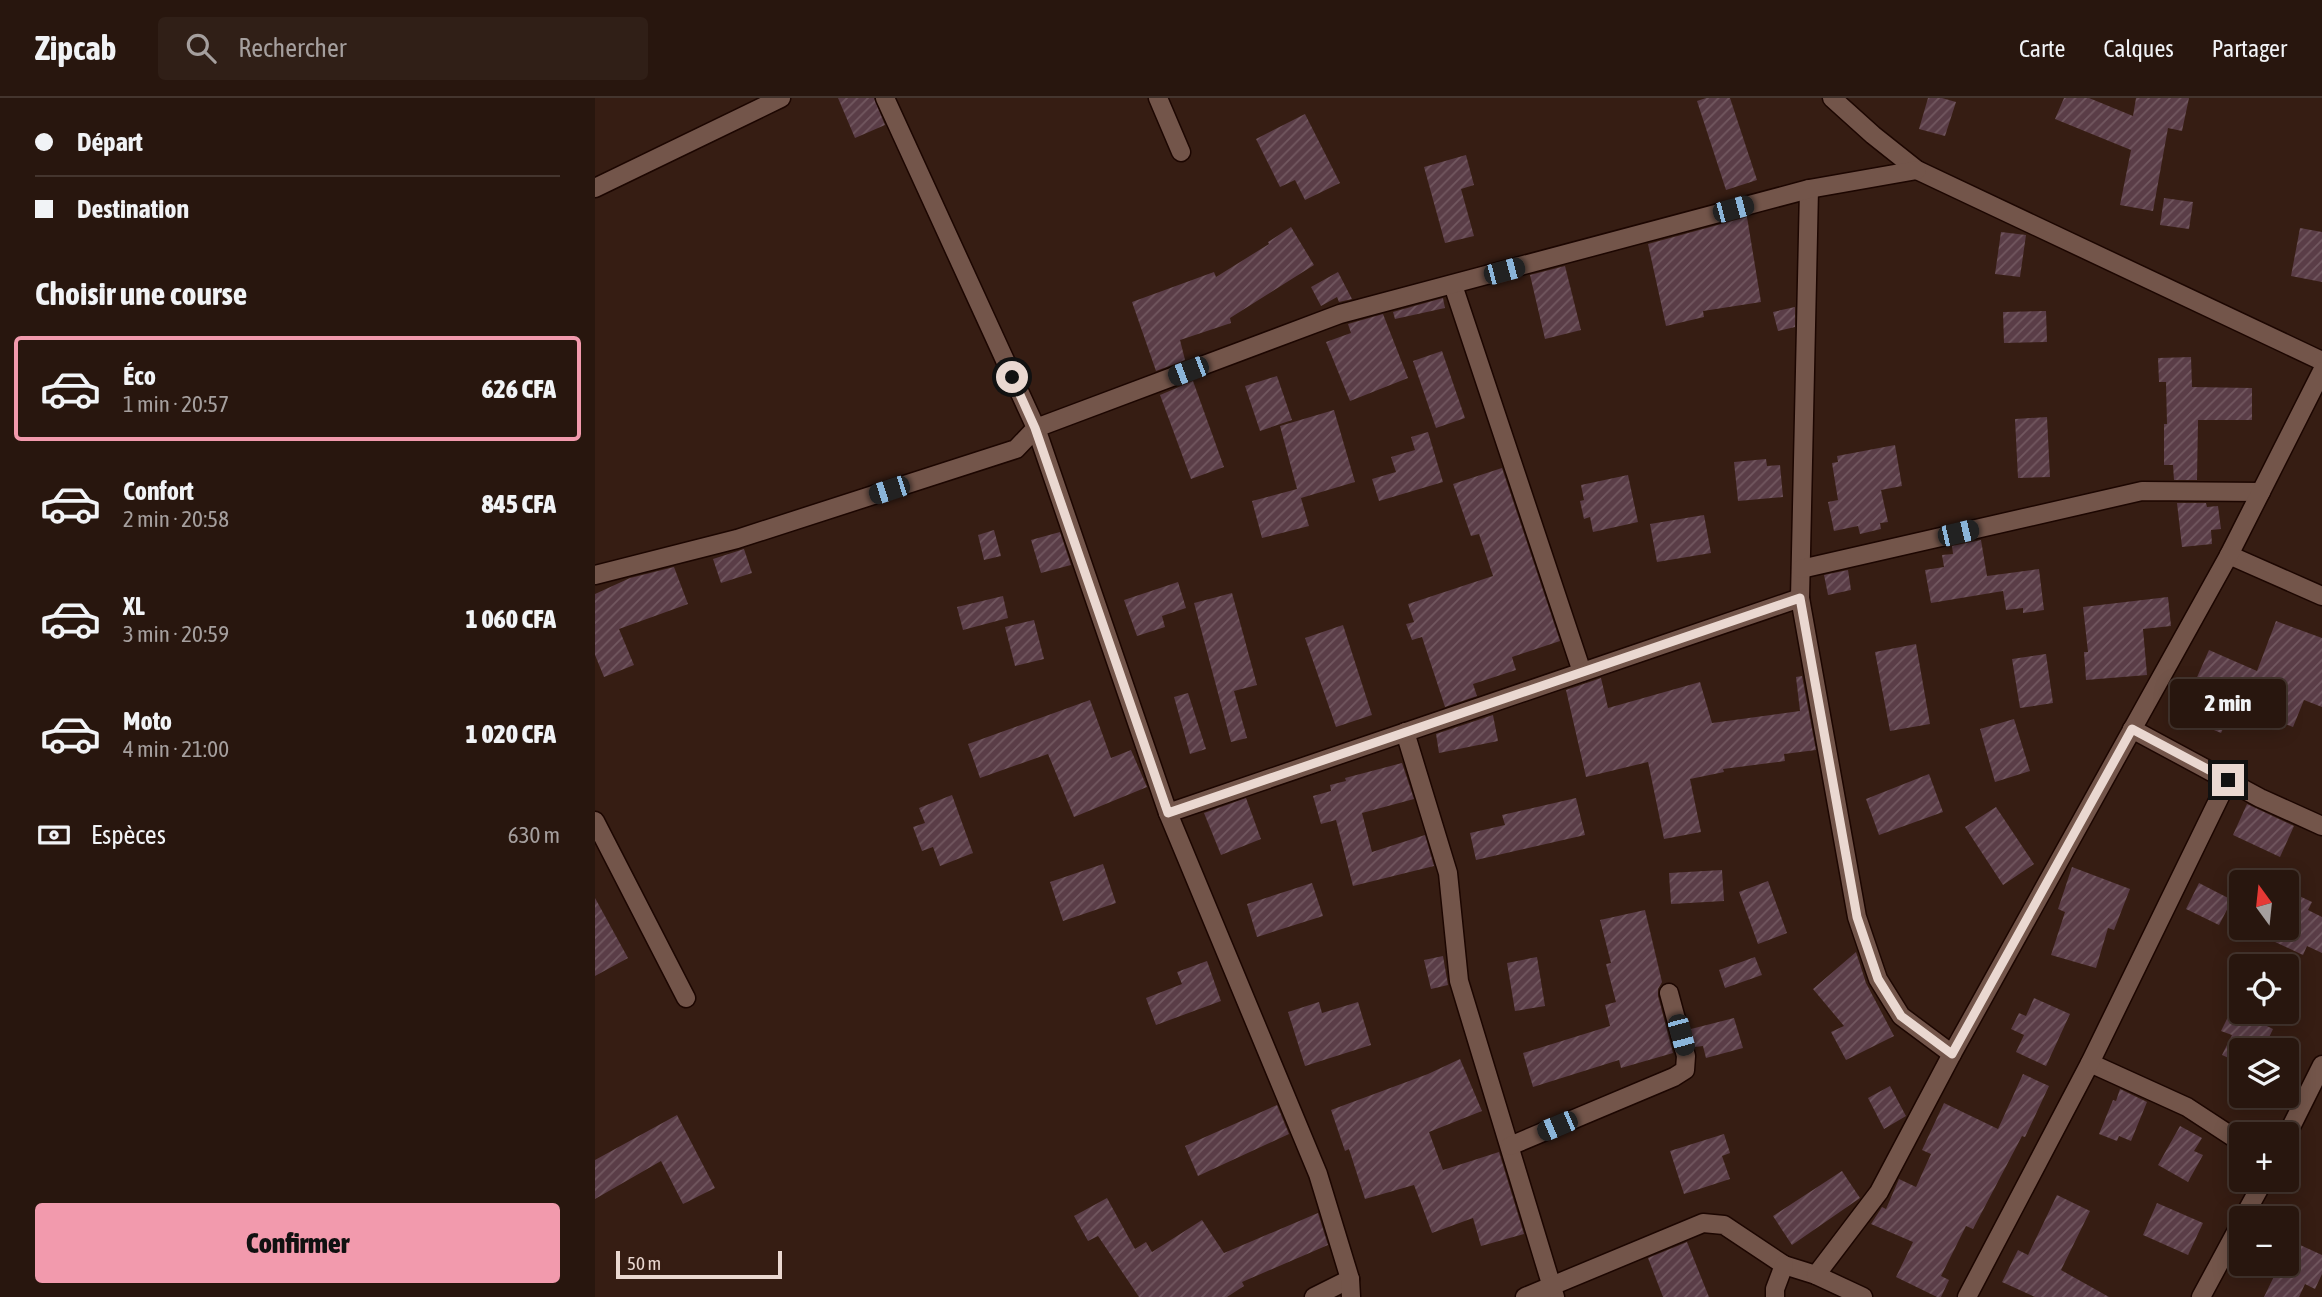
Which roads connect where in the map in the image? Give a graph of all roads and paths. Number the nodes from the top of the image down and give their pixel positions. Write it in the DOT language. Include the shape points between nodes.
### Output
graph roads {
  1 [pos="781,98"];
  2 [pos="885,98"];
  3 [pos="1158,98"];
  4 [pos="1832,98"];
  5 [pos="1181,152"];
  6 [pos="1917,170"];
  7 [pos="595,188"];
  8 [pos="1809,189"];
  9 [pos="1453,285"];
  10 [pos="2322,361"];
  11 [pos="2322,371"];
  12 [pos="1035,428"];
  13 [pos="2261,492"];
  14 [pos="2228,555"];
  15 [pos="1801,569"];
  16 [pos="595,575"];
  17 [pos="2322,596"];
  18 [pos="1800,598"];
  19 [pos="1583,672"];
  20 [pos="2132,729"];
  21 [pos="1405,732"];
  22 [pos="2228,780"];
  23 [pos="1168,813"];
  24 [pos="595,821"];
  25 [pos="2322,826"];
  26 [pos="1669,993"];
  27 [pos="686,998"];
  28 [pos="1952,1054"];
  29 [pos="2090,1063"];
  30 [pos="2322,1065"];
  31 [pos="2294,1122"];
  32 [pos="2229,1134"];
  33 [pos="1510,1146"];
  34 [pos="2229,1246"];
  35 [pos="1784,1265"];
  36 [pos="1816,1275"];
  37 [pos="1350,1288"];
  38 [pos="1553,1292"];
  39 [pos="1314,1297"];
  40 [pos="1525,1297"];
  41 [pos="1775,1297"];
  42 [pos="1863,1297"];
  43 [pos="1967,1297"];
  44 [pos="2201,1297"];
  1 -- 7 [label="street"];
  2 -- 12 [label="street"];
  3 -- 5 [label="street"];
  4 -- 6 [label="street"];
  6 -- 8 [label="street"];
  6 -- 10 [label="street"];
  8 -- 9 [label="street"];
  8 -- 15 [label="street"];
  9 -- 12 [label="street" via="1340,314"];
  9 -- 19 [label="street"];
  11 -- 13 [label="street"];
  12 -- 16 [label="street" via="1016,449 1003,454 737,539"];
  12 -- 23 [label="street"];
  13 -- 14 [label="street"];
  13 -- 15 [label="street" via="2142,491"];
  14 -- 17 [label="street"];
  14 -- 20 [label="street"];
  15 -- 18 [label="street"];
  18 -- 19 [label="street"];
  18 -- 28 [label="street" via="1857,917 1878,979 1901,1016"];
  19 -- 21 [label="street"];
  20 -- 22 [label="street"];
  20 -- 28 [label="street"];
  21 -- 23 [label="street"];
  21 -- 33 [label="street" via="1448,873 1459,981"];
  22 -- 25 [label="street"];
  22 -- 29 [label="street"];
  23 -- 37 [label="street" via="1318,1174"];
  24 -- 27 [label="street"];
  26 -- 33 [label="street" via="1686,1056 1685,1070"];
  28 -- 36 [label="street" via="1879,1192"];
  29 -- 32 [label="street" via="2187,1107"];
  29 -- 43 [label="street"];
  30 -- 31 [label="street"];
  33 -- 38 [label="street"];
  34 -- 44 [label="street"];
  35 -- 36 [label="street"];
  35 -- 38 [label="street" via="1724,1225 1703,1223"];
  35 -- 41 [label="street"];
  36 -- 42 [label="street"];
  37 -- 39 [label="street"];
  38 -- 40 [label="street"];
}
